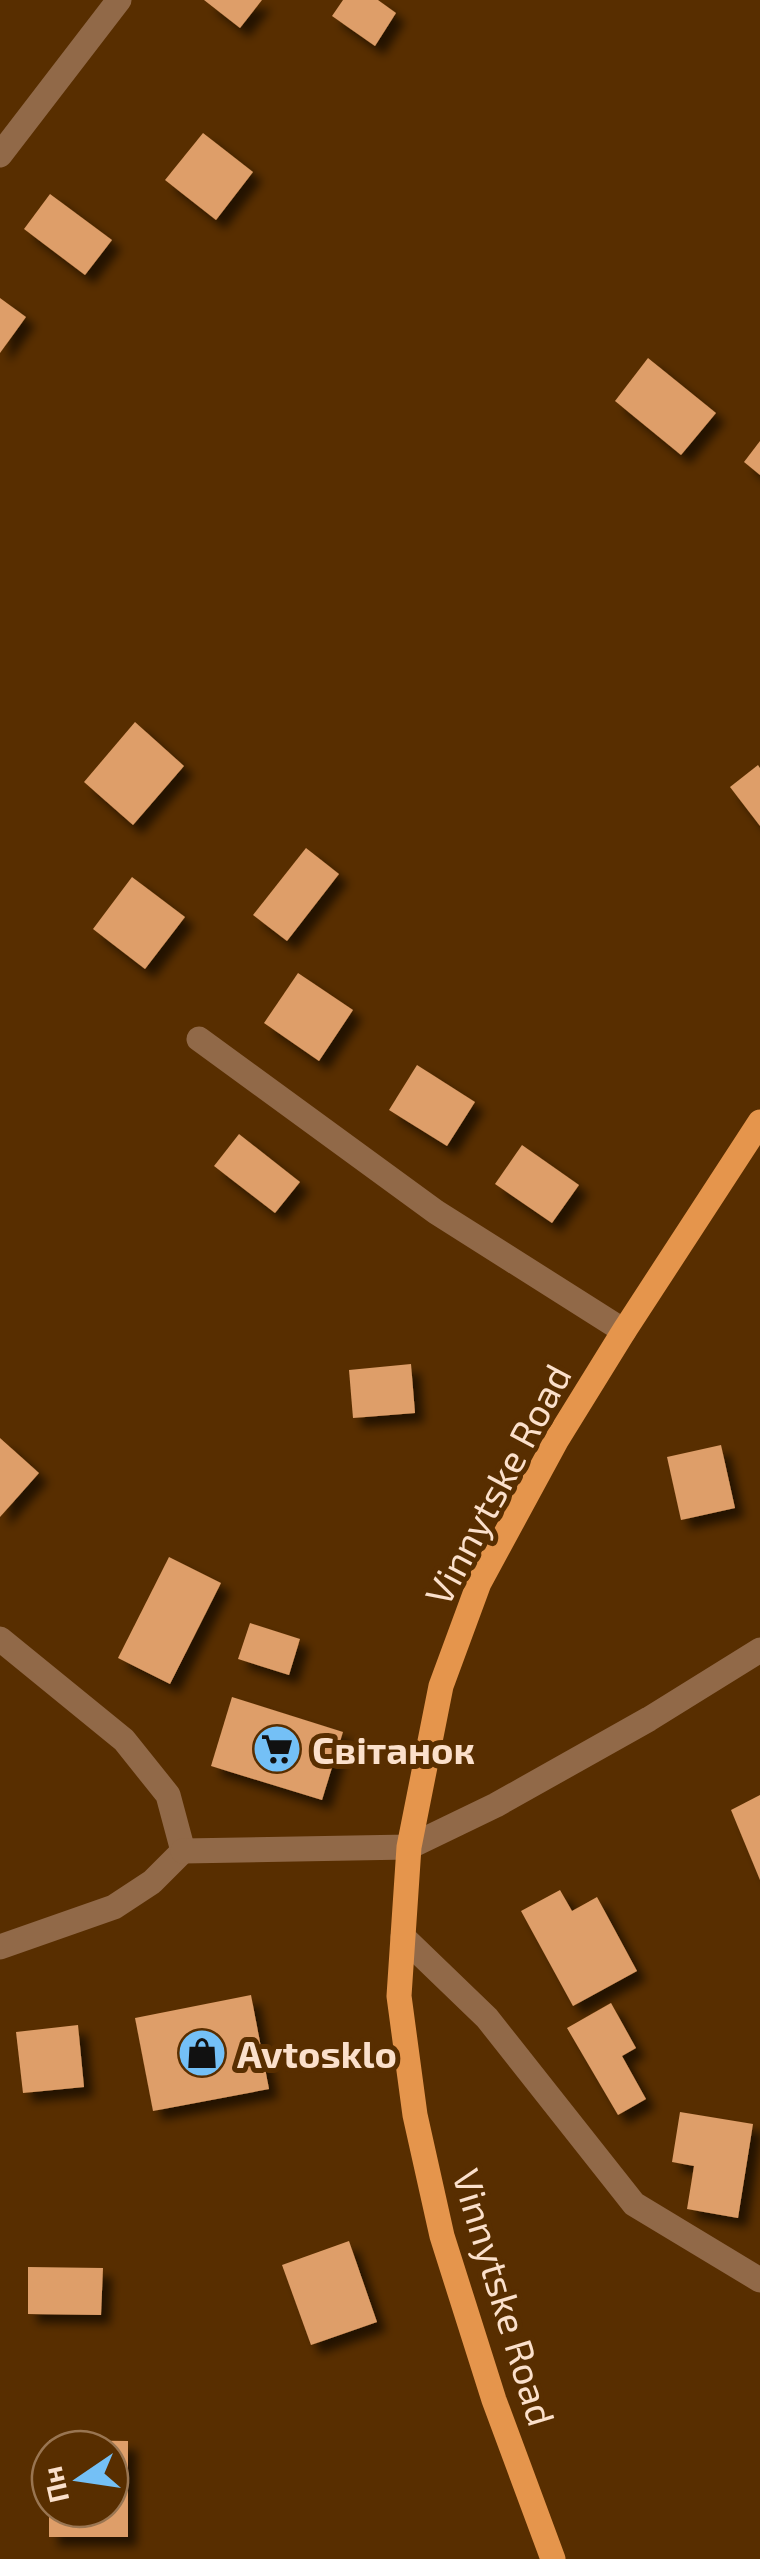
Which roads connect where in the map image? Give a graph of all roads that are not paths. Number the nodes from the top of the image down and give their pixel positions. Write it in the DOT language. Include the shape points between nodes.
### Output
graph roads {
  1 [pos="120,0"];
  2 [pos="0,155"];
  3 [pos="199,1039"];
  4 [pos="760,1122"];
  5 [pos="624,1331"];
  6 [pos="0,1639"];
  7 [pos="760,1650"];
  8 [pos="408,1847"];
  9 [pos="183,1850"];
  10 [pos="403,1938"];
  11 [pos="0,1948"];
  12 [pos="760,2280"];
  13 [pos="552,2559"];
  1 -- 2 [label="street"];
  3 -- 5 [label="street" via="436,1212"];
  4 -- 5 [label="main road, Vinnytske Road"];
  5 -- 8 [label="main road, Vinnytske Road" via="479,1583 442,1686"];
  6 -- 9 [label="street" via="124,1740 168,1795"];
  7 -- 8 [label="street" via="513,1796"];
  8 -- 9 [label="street"];
  8 -- 10 [label="main road, Vinnytske Road"];
  9 -- 11 [label="street" via="114,1908"];
  10 -- 12 [label="street" via="488,2018 634,2204"];
  10 -- 13 [label="main road, Vinnytske Road" via="399,1996 405,2053 442,2236"];
}
